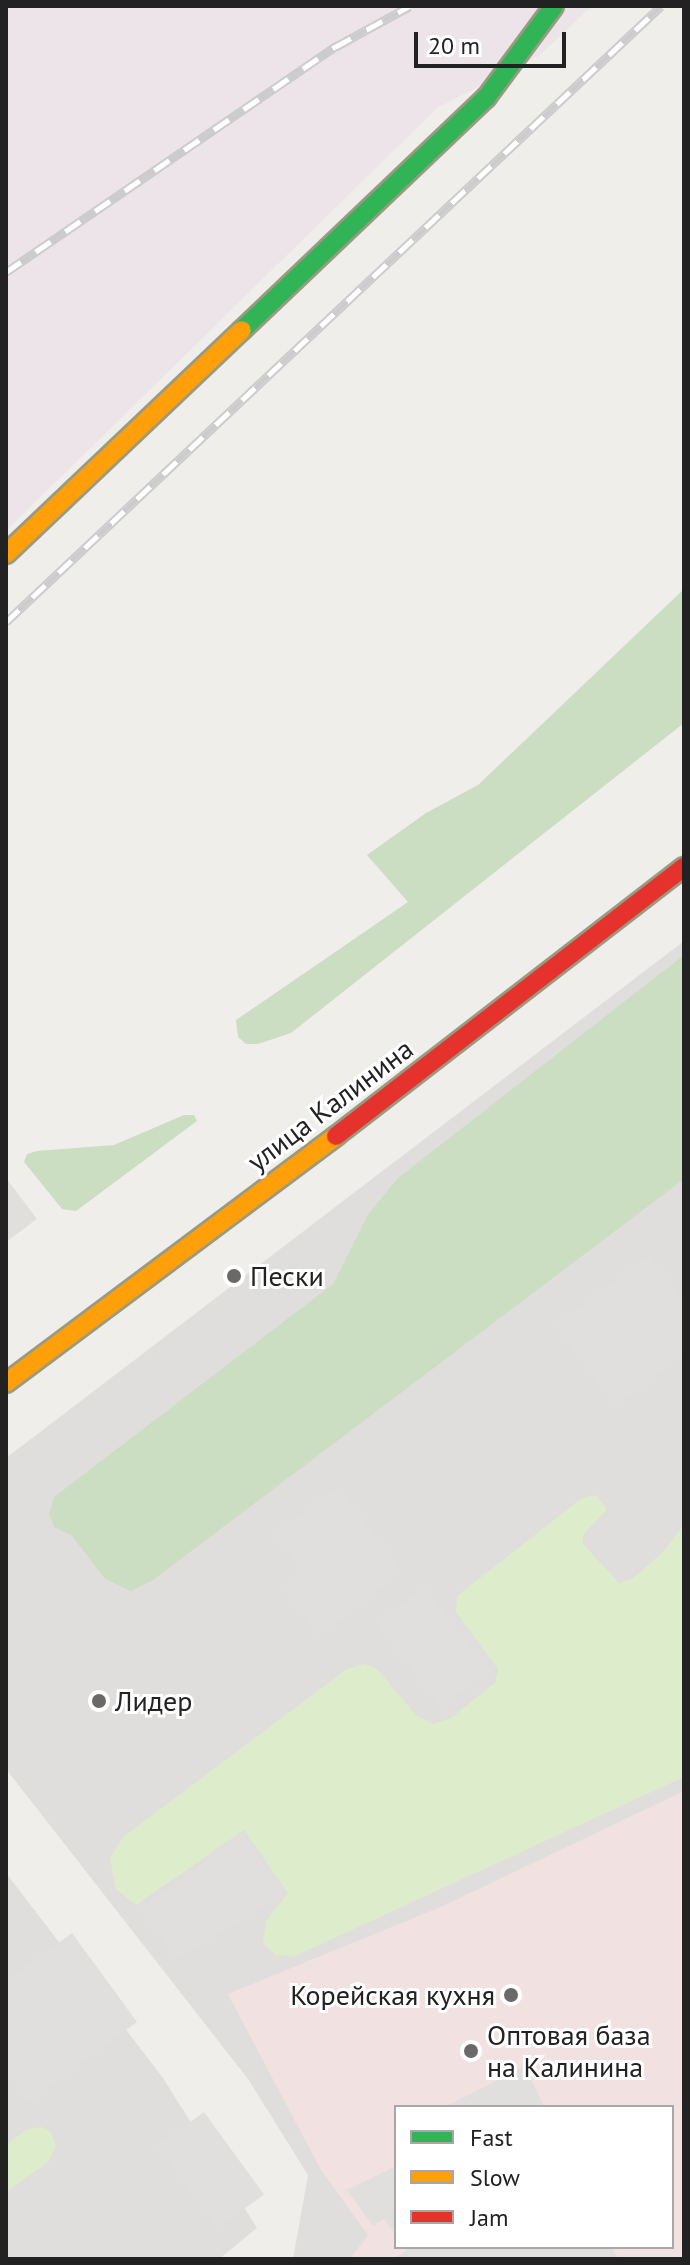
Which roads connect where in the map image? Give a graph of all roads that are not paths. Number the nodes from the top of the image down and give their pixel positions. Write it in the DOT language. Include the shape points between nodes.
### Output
graph roads {
  1 [pos="554,6"];
  2 [pos="6,554"];
  3 [pos="684,867"];
  4 [pos="6,1383"];
  1 -- 2 [label="main road" via="486,98"];
  3 -- 4 [label="main road, улица Калинина"];
}
